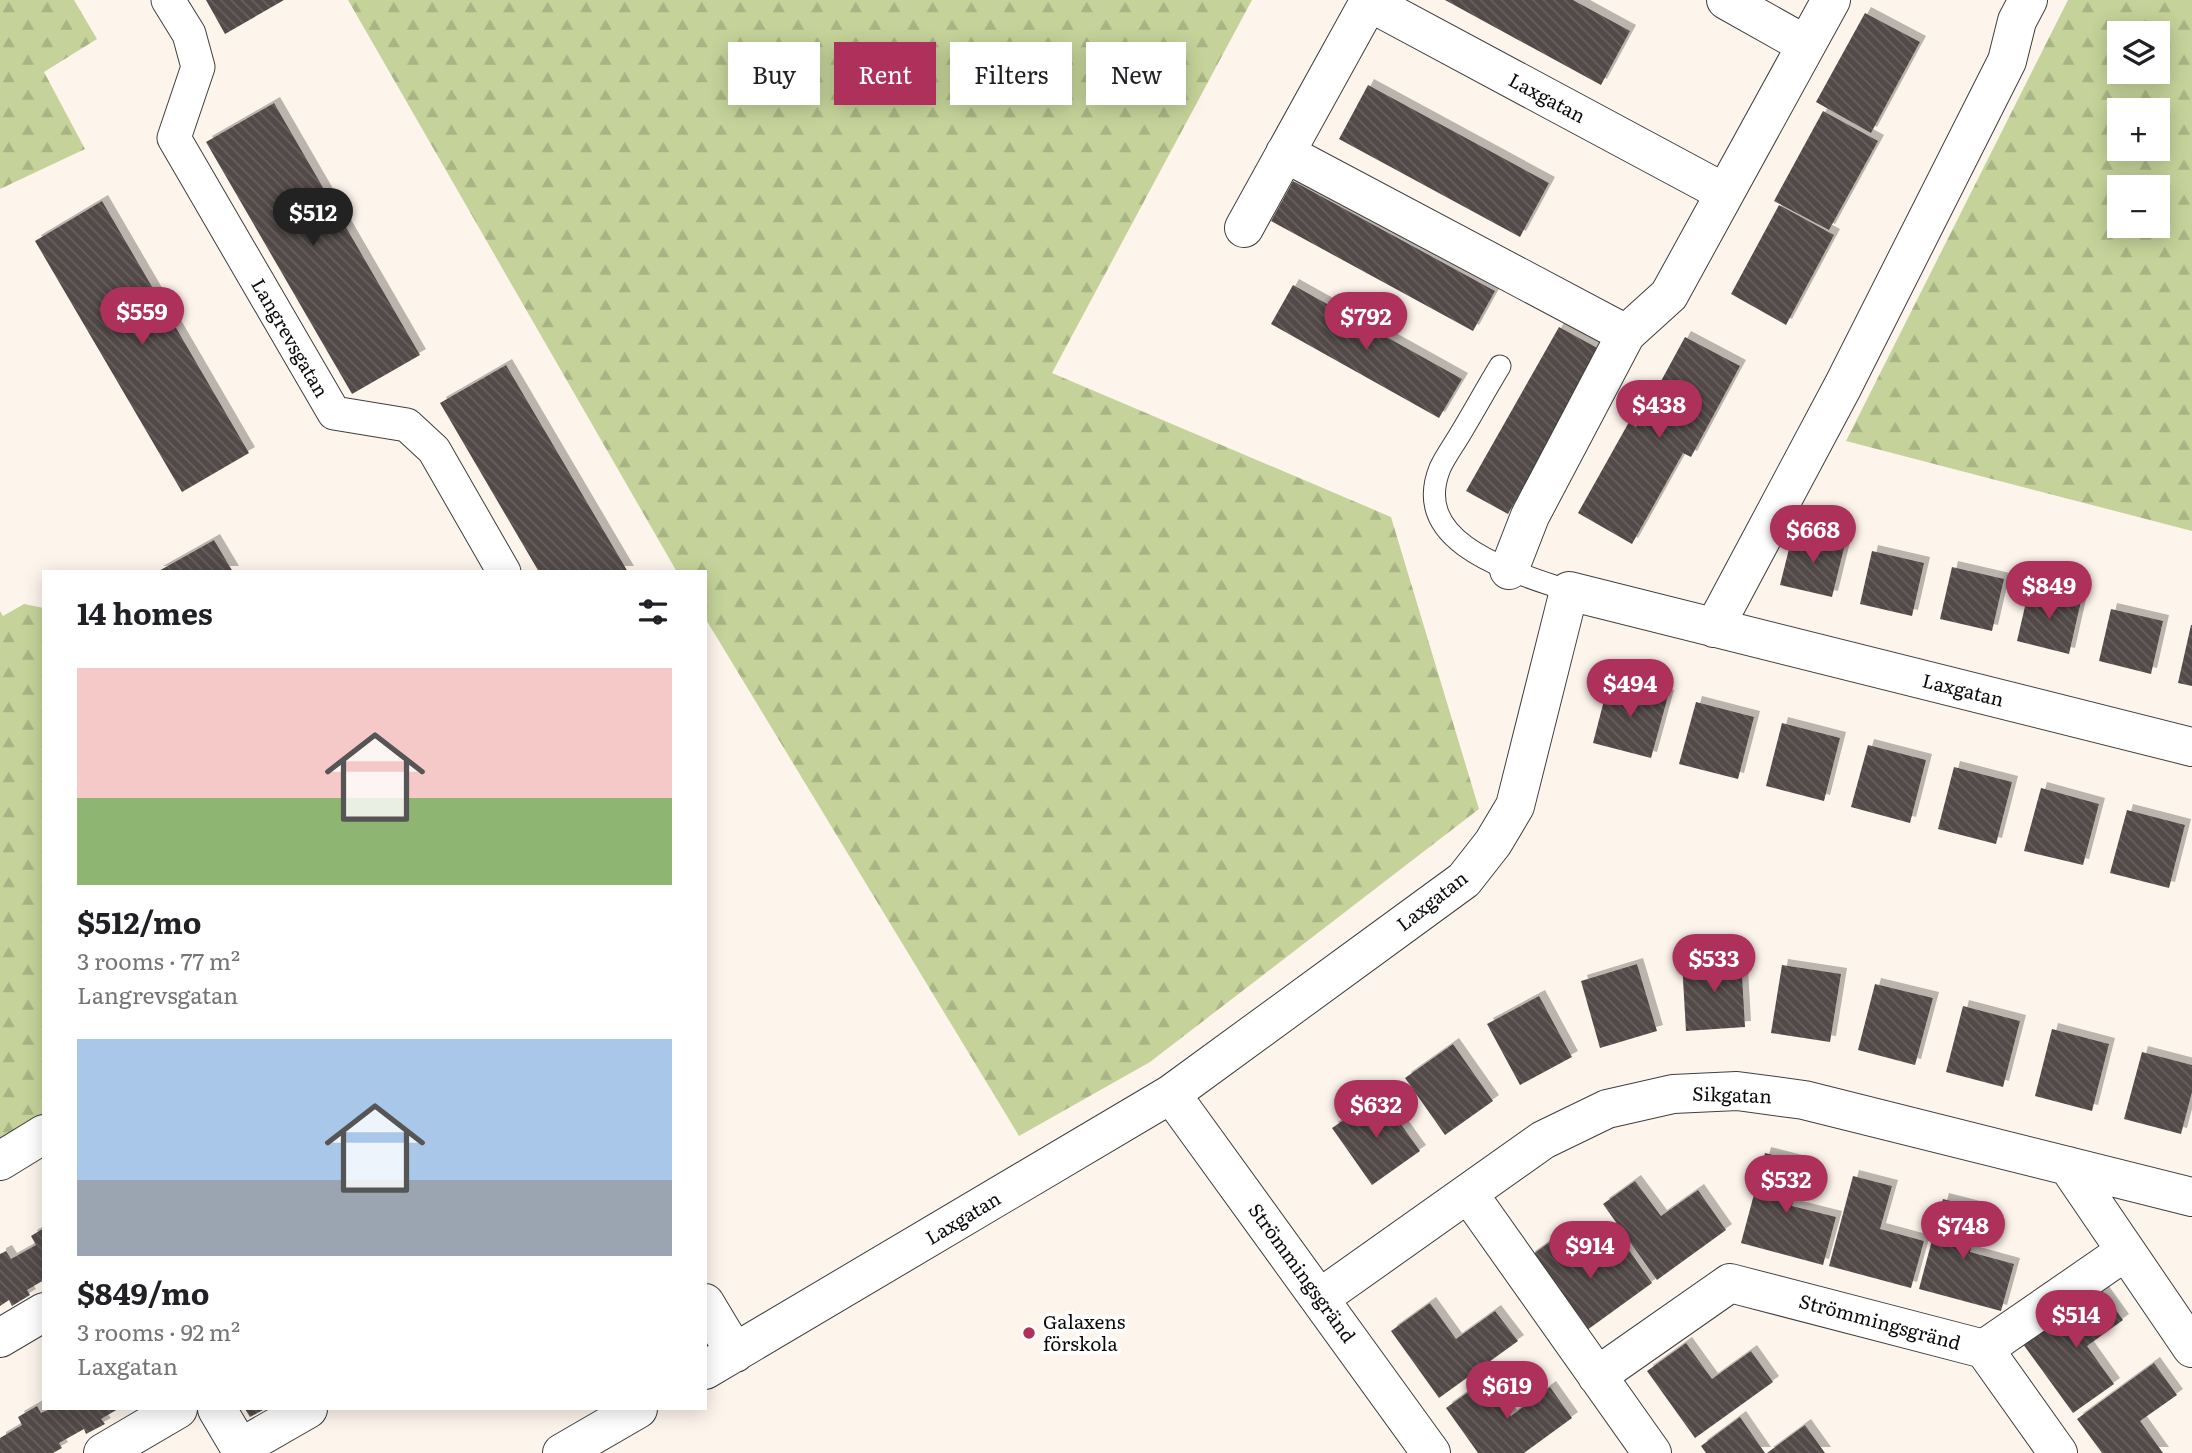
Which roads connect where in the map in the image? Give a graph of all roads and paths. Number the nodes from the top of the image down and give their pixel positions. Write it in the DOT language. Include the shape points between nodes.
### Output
graph roads {
  1 [pos="168,0"];
  2 [pos="1727,0"];
  3 [pos="1831,0"];
  4 [pos="2028,0"];
  5 [pos="1370,1"];
  6 [pos="1806,45"];
  7 [pos="1285,153"];
  8 [pos="1725,193"];
  9 [pos="1244,228"];
  10 [pos="1626,334"];
  11 [pos="1500,366"];
  12 [pos="503,570"];
  13 [pos="1509,570"];
  14 [pos="1569,591"];
  15 [pos="1714,628"];
  16 [pos="2192,747"];
  17 [pos="1171,1094"];
  18 [pos="42,1135"];
  19 [pos="0,1161"];
  20 [pos="2068,1166"];
  21 [pos="1468,1193"];
  22 [pos="2192,1197"];
  23 [pos="2126,1251"];
  24 [pos="1320,1298"];
  25 [pos="707,1311"];
  26 [pos="42,1313"];
  27 [pos="0,1338"];
  28 [pos="2192,1348"];
  29 [pos="1984,1349"];
  30 [pos="720,1361"];
  31 [pos="1597,1376"];
  32 [pos="176,1410"];
  33 [pos="218,1410"];
  34 [pos="306,1410"];
  35 [pos="634,1410"];
  36 [pos="597,1419"];
  37 [pos="241,1451"];
  38 [pos="103,1453"];
  39 [pos="562,1453"];
  40 [pos="1431,1453"];
  41 [pos="1652,1453"];
  42 [pos="2058,1453"];
  1 -- 12 [label="street, Langrevsgatan" via="189,34 198,67 173,138 334,413 407,425 434,450"];
  2 -- 6 [label="street"];
  3 -- 6 [label="street"];
  4 -- 15 [label="street" via="2001,74"];
  5 -- 7 [label="street, Laxgatan"];
  5 -- 8 [label="street, Laxgatan"];
  6 -- 8 [label="street"];
  7 -- 9 [label="street, Laxgatan"];
  7 -- 10 [label="street"];
  8 -- 10 [label="street" via="1669,295"];
  10 -- 13 [label="street" via="1530,516"];
  11 -- 13 [label="lane" via="1440,469 1433,504 1458,543"];
  13 -- 14 [label="lane"];
  14 -- 15 [label="street, Laxgatan"];
  14 -- 17 [label="street, Laxgatan" via="1515,806 1464,880"];
  15 -- 16 [label="street, Laxgatan"];
  17 -- 24 [label="street, Strömmingsgränd"];
  17 -- 30 [label="street, Laxgatan"];
  18 -- 19 [label="street"];
  20 -- 21 [label="street, Sikgatan" via="1804,1100 1711,1092 1672,1094 1607,1109 1543,1140"];
  20 -- 22 [label="street, Sikgatan"];
  20 -- 23 [label="street"];
  21 -- 24 [label="street, Sikgatan"];
  21 -- 31 [label="street"];
  23 -- 28 [label="street"];
  23 -- 29 [label="street, Strömmingsgränd"];
  24 -- 40 [label="street, Strömmingsgränd"];
  25 -- 30 [label="street"];
  26 -- 27 [label="street"];
  29 -- 31 [label="street, Strömmingsgränd" via="1730,1283"];
  29 -- 42 [label="street, Strömmingsgränd"];
  31 -- 41 [label="street"];
  32 -- 38 [label="street"];
  33 -- 37 [label="street"];
  34 -- 37 [label="street"];
  35 -- 36 [label="street"];
  36 -- 39 [label="street"];
}
